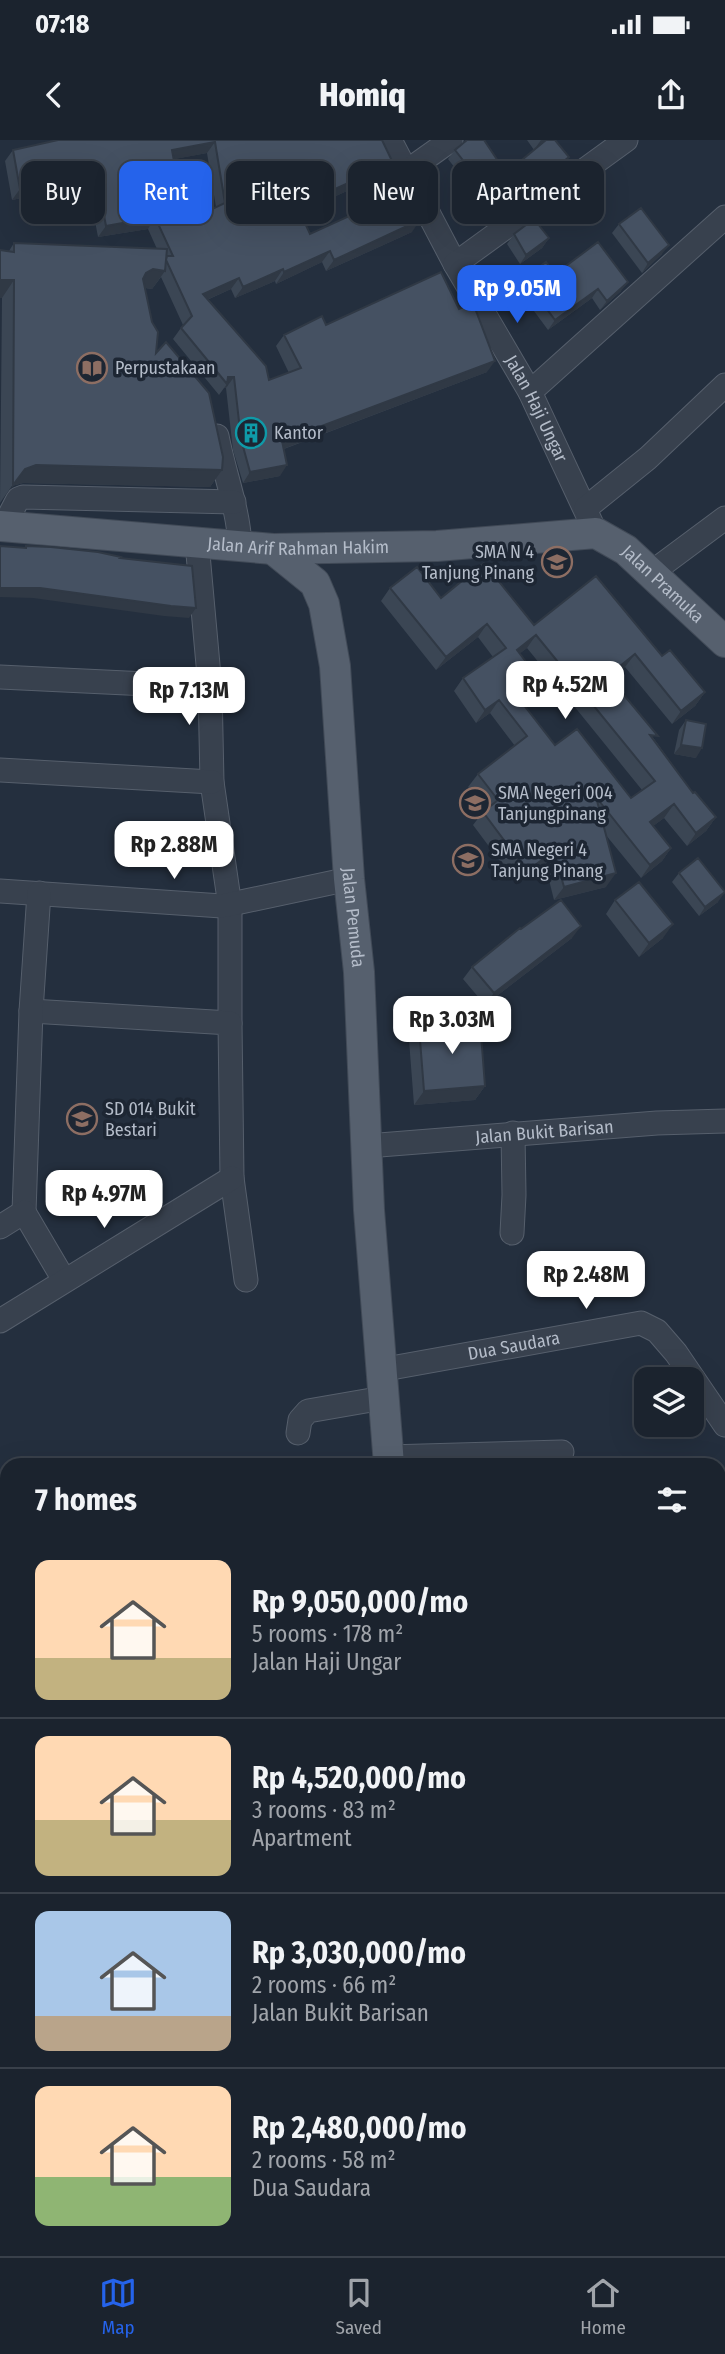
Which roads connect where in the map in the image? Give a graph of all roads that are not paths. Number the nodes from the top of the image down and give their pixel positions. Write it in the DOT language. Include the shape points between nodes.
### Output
graph roads {
  1 [pos="390,140"];
  2 [pos="451,140"];
  3 [pos="626,140"];
  4 [pos="400,161"];
  5 [pos="421,161"];
  6 [pos="725,217"];
  7 [pos="434,224"];
  8 [pos="455,264"];
  9 [pos="725,385"];
  10 [pos="530,392"];
  11 [pos="213,418"];
  12 [pos="234,502"];
  13 [pos="725,518"];
  14 [pos="591,521"];
  15 [pos="2,526"];
  16 [pos="197,543"];
  17 [pos="240,545"];
  18 [pos="328,547"];
  19 [pos="273,549"];
  20 [pos="651,573"];
  21 [pos="315,583"];
  22 [pos="725,642"];
  23 [pos="0,677"];
  24 [pos="210,687"];
  25 [pos="0,771"];
  26 [pos="212,782"];
  27 [pos="349,878"];
  28 [pos="0,891"];
  29 [pos="39,893"];
  30 [pos="230,906"];
  31 [pos="31,1011"];
  32 [pos="230,1023"];
  33 [pos="725,1121"];
  34 [pos="513,1133"];
  35 [pos="367,1146"];
  36 [pos="232,1178"];
  37 [pos="24,1212"];
  38 [pos="0,1227"];
  39 [pos="512,1233"];
  40 [pos="64,1280"];
  41 [pos="246,1280"];
  42 [pos="0,1321"];
  43 [pos="382,1384"];
  44 [pos="725,1425"];
  45 [pos="298,1433"];
  46 [pos="562,1452"];
  47 [pos="388,1458"];
  48 [pos="446,1458"];
  1 -- 4 [label="street, Jalan Haji Ungar"];
  2 -- 5 [label="street"];
  3 -- 8 [label="street"];
  6 -- 10 [label="street"];
  7 -- 8 [label="street, Jalan Haji Ungar"];
  8 -- 10 [label="street, Jalan Haji Ungar"];
  9 -- 14 [label="street" via="648,458"];
  10 -- 14 [label="street, Jalan Haji Ungar"];
  11 -- 12 [label="street"];
  12 -- 15 [label="street" via="23,496"];
  12 -- 17 [label="street"];
  13 -- 20 [label="street"];
  14 -- 18 [label="main road, Jalan Arif Rahman Hakim" via="437,546"];
  14 -- 20 [label="main road, Jalan Pramuka"];
  15 -- 16 [label="main road, Jalan Arif Rahman Hakim"];
  16 -- 17 [label="main road, Jalan Arif Rahman Hakim"];
  16 -- 24 [label="street"];
  17 -- 19 [label="main road, Jalan Arif Rahman Hakim"];
  18 -- 19 [label="main road, Jalan Arif Rahman Hakim"];
  18 -- 21 [label="main road"];
  19 -- 21 [label="main road"];
  20 -- 22 [label="main road, Jalan Pramuka"];
  21 -- 27 [label="main road, Jalan Pemuda" via="324,604 335,666"];
  23 -- 24 [label="street"];
  24 -- 26 [label="street"];
  25 -- 26 [label="street"];
  26 -- 30 [label="street"];
  27 -- 30 [label="street"];
  27 -- 35 [label="main road, Jalan Pemuda" via="359,972"];
  28 -- 29 [label="street"];
  29 -- 30 [label="street"];
  29 -- 31 [label="street"];
  30 -- 32 [label="street"];
  31 -- 32 [label="street"];
  31 -- 37 [label="street"];
  32 -- 36 [label="street"];
  33 -- 34 [label="street, Jalan Bukit Barisan"];
  34 -- 35 [label="street, Jalan Bukit Barisan"];
  34 -- 39 [label="street"];
  35 -- 43 [label="main road, Jalan Pemuda"];
  36 -- 40 [label="street"];
  36 -- 41 [label="street"];
  37 -- 38 [label="street"];
  37 -- 40 [label="street"];
  40 -- 42 [label="street"];
  43 -- 44 [label="street, Dua Saudara" via="641,1323 657,1331 676,1353"];
  43 -- 45 [label="street" via="308,1411 300,1420"];
  43 -- 47 [label="main road, Jalan Pemuda"];
  46 -- 48 [label="street"];
}
